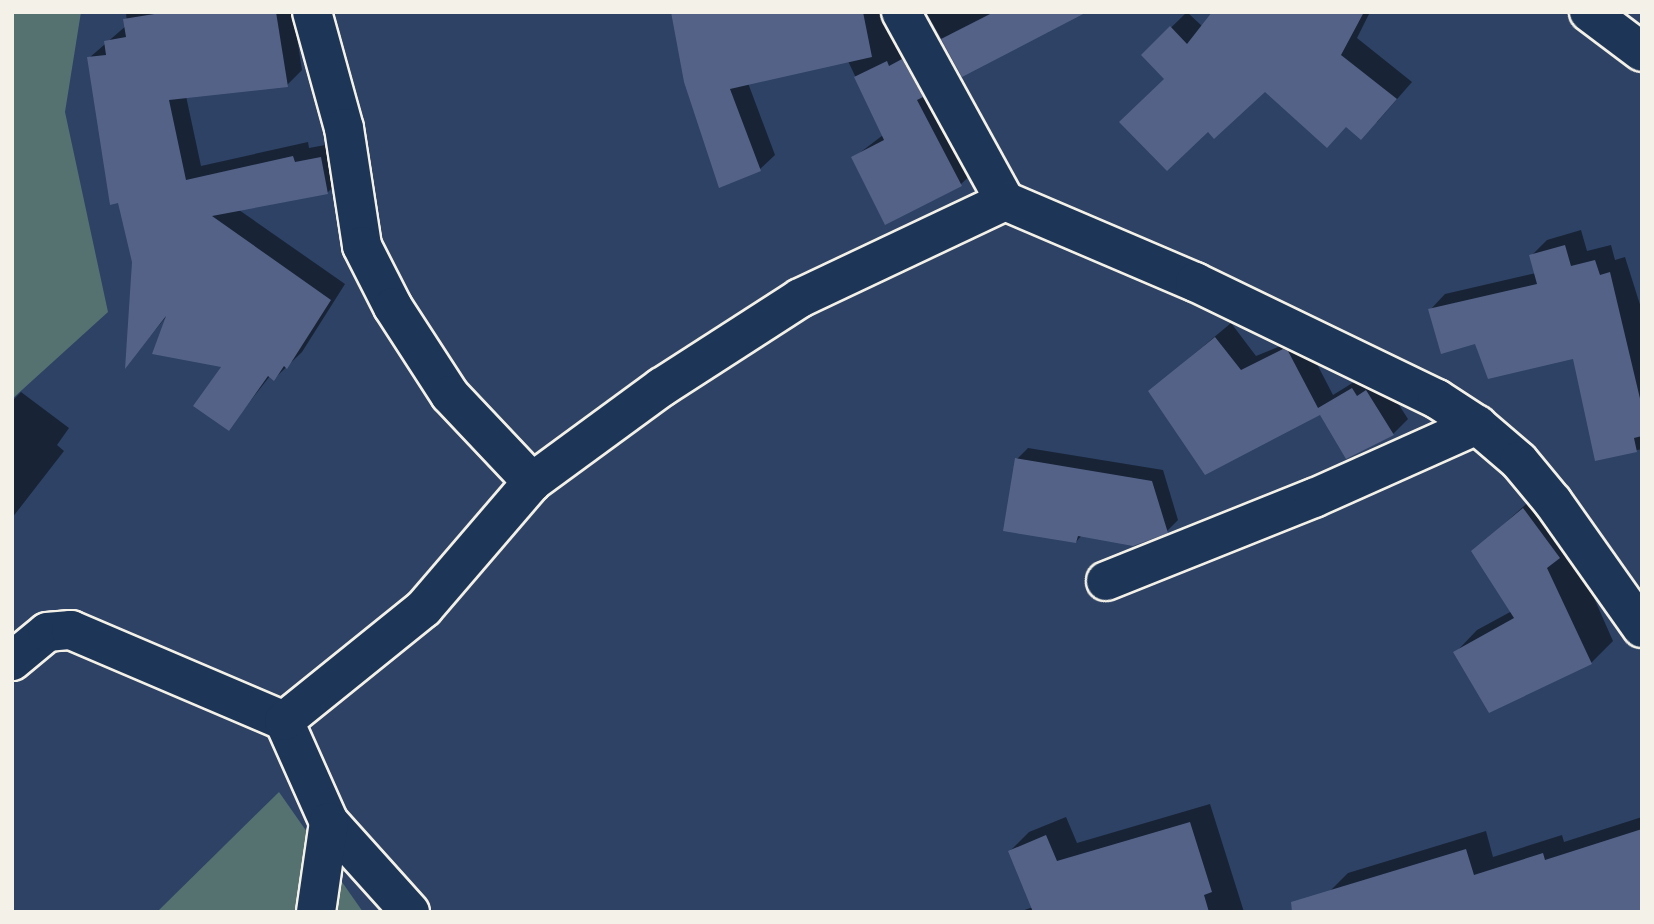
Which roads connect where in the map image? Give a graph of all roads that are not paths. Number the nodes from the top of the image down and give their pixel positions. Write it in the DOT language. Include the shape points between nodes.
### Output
graph roads {
  1 [pos="312,12"];
  2 [pos="901,12"];
  3 [pos="1589,12"];
  4 [pos="1642,52"];
  5 [pos="1005,201"];
  6 [pos="1476,425"];
  7 [pos="532,482"];
  8 [pos="1106,580"];
  9 [pos="1642,628"];
  10 [pos="12,661"];
  11 [pos="284,721"];
  12 [pos="328,822"];
  13 [pos="316,912"];
  14 [pos="410,912"];
  1 -- 7 [label="street" via="344,128 362,246 393,307 450,395"];
  2 -- 5 [label="street"];
  3 -- 4 [label="street"];
  5 -- 6 [label="street" via="1195,282 1437,399"];
  5 -- 7 [label="street" via="800,298 662,387"];
  6 -- 8 [label="street" via="1314,498"];
  6 -- 9 [label="street" via="1519,461 1553,502"];
  7 -- 11 [label="street" via="424,608"];
  10 -- 11 [label="street" via="47,632 71,630"];
  11 -- 12 [label="street"];
  12 -- 13 [label="street"];
  12 -- 14 [label="street"];
}
